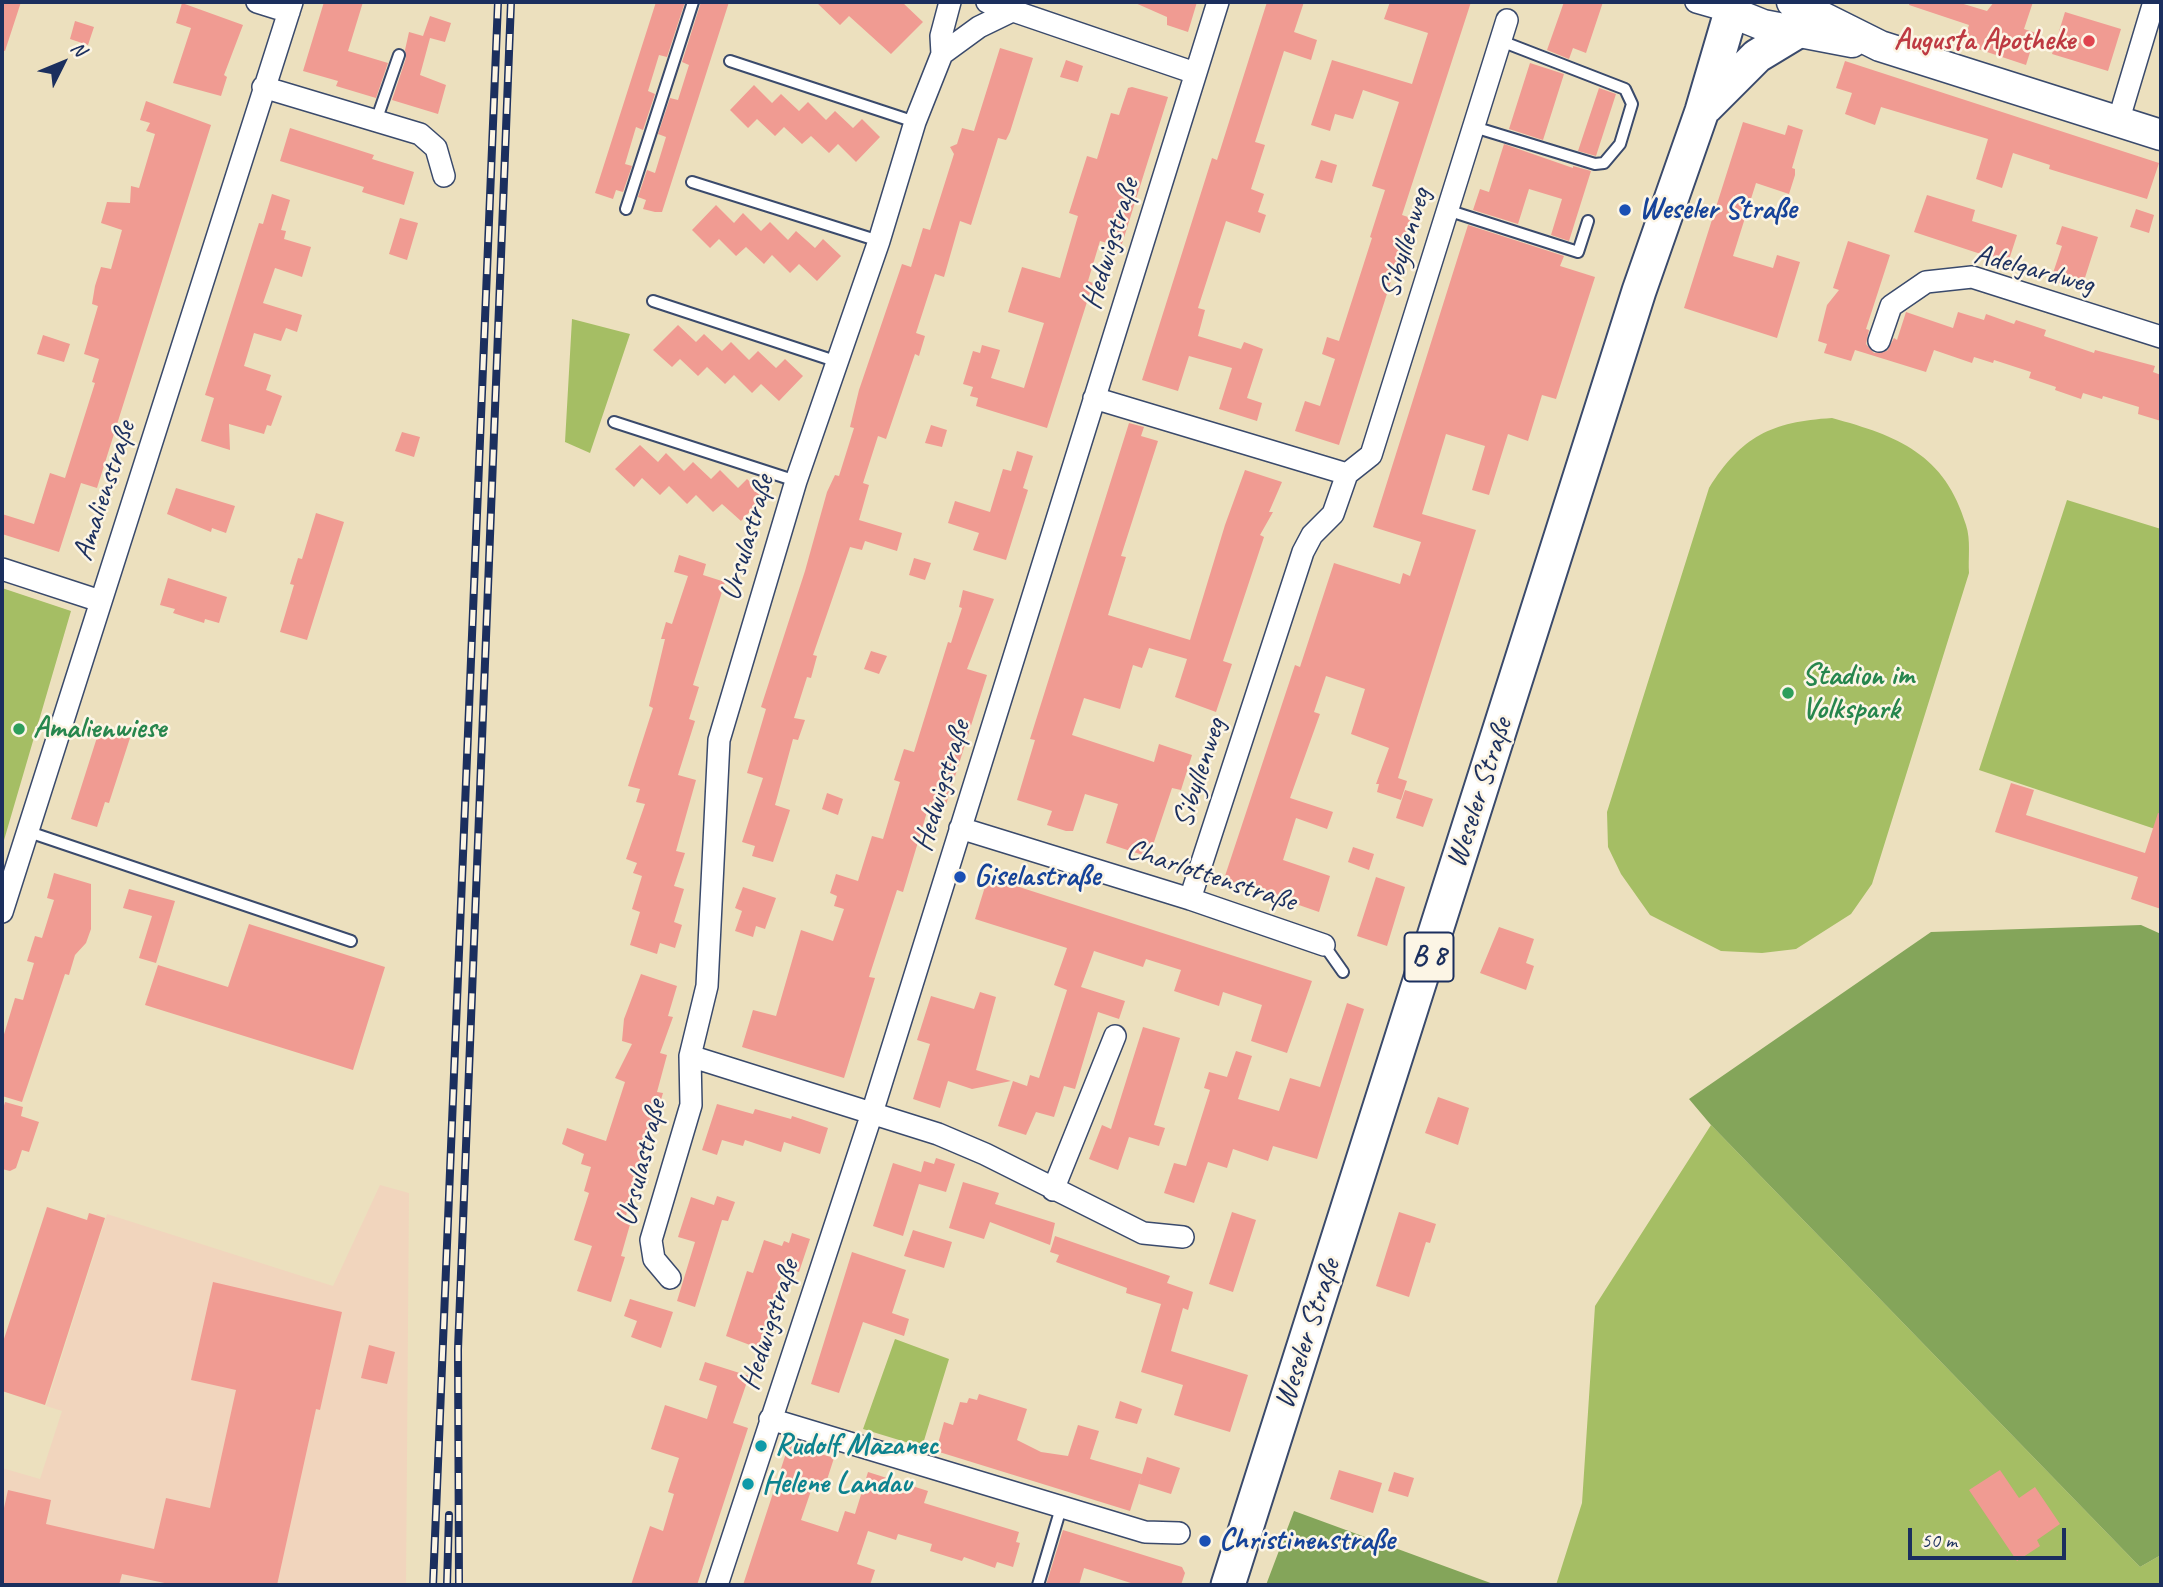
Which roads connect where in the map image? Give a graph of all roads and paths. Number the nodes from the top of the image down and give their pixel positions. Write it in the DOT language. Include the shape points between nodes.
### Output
graph roads {
  1 [pos="257,2"];
  2 [pos="693,2"];
  3 [pos="950,2"];
  4 [pos="987,2"];
  5 [pos="1217,2"];
  6 [pos="1696,2"];
  7 [pos="2154,2"];
  8 [pos="290,7"];
  9 [pos="1733,7"];
  10 [pos="1012,11"];
  11 [pos="1793,17"];
  12 [pos="1507,20"];
  13 [pos="1501,41"];
  14 [pos="942,54"];
  15 [pos="399,55"];
  16 [pos="730,61"];
  17 [pos="1195,72"];
  18 [pos="263,88"];
  19 [pos="1702,111"];
  20 [pos="376,121"];
  21 [pos="915,122"];
  22 [pos="2118,122"];
  23 [pos="1474,127"];
  24 [pos="2161,135"];
  25 [pos="443,176"];
  26 [pos="692,182"];
  27 [pos="626,209"];
  28 [pos="1447,211"];
  29 [pos="1588,221"];
  30 [pos="878,241"];
  31 [pos="653,301"];
  32 [pos="2161,337"];
  33 [pos="1879,341"];
  34 [pos="838,362"];
  35 [pos="1094,398"];
  36 [pos="614,422"];
  37 [pos="1347,474"];
  38 [pos="796,481"];
  39 [pos="2,569"];
  40 [pos="100,601"];
  41 [pos="960,828"];
  42 [pos="26,831"];
  43 [pos="1190,899"];
  44 [pos="2,912"];
  45 [pos="351,941"];
  46 [pos="1324,945"];
  47 [pos="1343,972"];
  48 [pos="1115,1035"];
  49 [pos="690,1056"];
  50 [pos="872,1113"];
  51 [pos="1053,1189"];
  52 [pos="1182,1237"];
  53 [pos="670,1278"];
  54 [pos="770,1419"];
  55 [pos="1061,1508"];
  56 [pos="1179,1533"];
  57 [pos="717,1585"];
  58 [pos="1038,1585"];
  59 [pos="1228,1585"];
  1 -- 8 [label="street"];
  2 -- 27 [label="lane"];
  3 -- 14 [label="street, Ursulastraße" via="941,36"];
  4 -- 10 [label="street"];
  5 -- 17 [label="street, Hedwigstraße"];
  6 -- 9 [label="street"];
  7 -- 22 [label="street"];
  8 -- 18 [label="street, Amalienstraße"];
  9 -- 11 [label="main road" via="1763,25"];
  9 -- 19 [label="main road, Weseler Straße / B 8"];
  10 -- 14 [label="street" via="979,27"];
  10 -- 17 [label="street"];
  11 -- 19 [label="main road"];
  11 -- 22 [label="main road"];
  12 -- 13 [label="street, Sibyllenweg"];
  13 -- 23 [label="street, Sibyllenweg"];
  13 -- 23 [label="lane" via="1625,89 1632,104 1620,144 1604,163 1595,164"];
  14 -- 21 [label="street, Ursulastraße"];
  15 -- 20 [label="lane"];
  16 -- 21 [label="lane"];
  17 -- 35 [label="street, Hedwigstraße"];
  18 -- 20 [label="street"];
  18 -- 40 [label="street, Amalienstraße"];
  19 -- 59 [label="main road, Weseler Straße / B 8" via="1628,327"];
  20 -- 25 [label="street" via="419,134 436,148"];
  21 -- 30 [label="street, Ursulastraße"];
  22 -- 24 [label="main road"];
  23 -- 28 [label="street, Sibyllenweg"];
  26 -- 30 [label="lane"];
  28 -- 29 [label="lane" via="1578,252"];
  28 -- 37 [label="street, Sibyllenweg" via="1371,455"];
  30 -- 34 [label="street, Ursulastraße"];
  31 -- 34 [label="lane"];
  32 -- 33 [label="street, Adelgardweg" via="1972,278 1926,282 1891,306"];
  34 -- 38 [label="street, Ursulastraße"];
  35 -- 37 [label="street"];
  35 -- 41 [label="street, Hedwigstraße"];
  36 -- 38 [label="lane"];
  37 -- 43 [label="street, Sibyllenweg" via="1333,514 1303,552"];
  38 -- 49 [label="street, Ursulastraße" via="719,740 707,986"];
  39 -- 40 [label="street"];
  40 -- 42 [label="street, Amalienstraße"];
  41 -- 43 [label="street, Charlottenstraße"];
  41 -- 50 [label="street, Hedwigstraße"];
  42 -- 44 [label="street, Amalienstraße"];
  42 -- 45 [label="lane"];
  43 -- 46 [label="street, Charlottenstraße"];
  46 -- 47 [label="lane"];
  48 -- 51 [label="street"];
  49 -- 50 [label="street"];
  49 -- 53 [label="street, Ursulastraße" via="691,1105 651,1240 654,1259"];
  50 -- 51 [label="street" via="938,1134"];
  50 -- 54 [label="street, Hedwigstraße"];
  51 -- 52 [label="street" via="1143,1233"];
  54 -- 55 [label="street"];
  54 -- 57 [label="street, Hedwigstraße"];
  55 -- 56 [label="street" via="1144,1532"];
  55 -- 58 [label="lane"];
}
